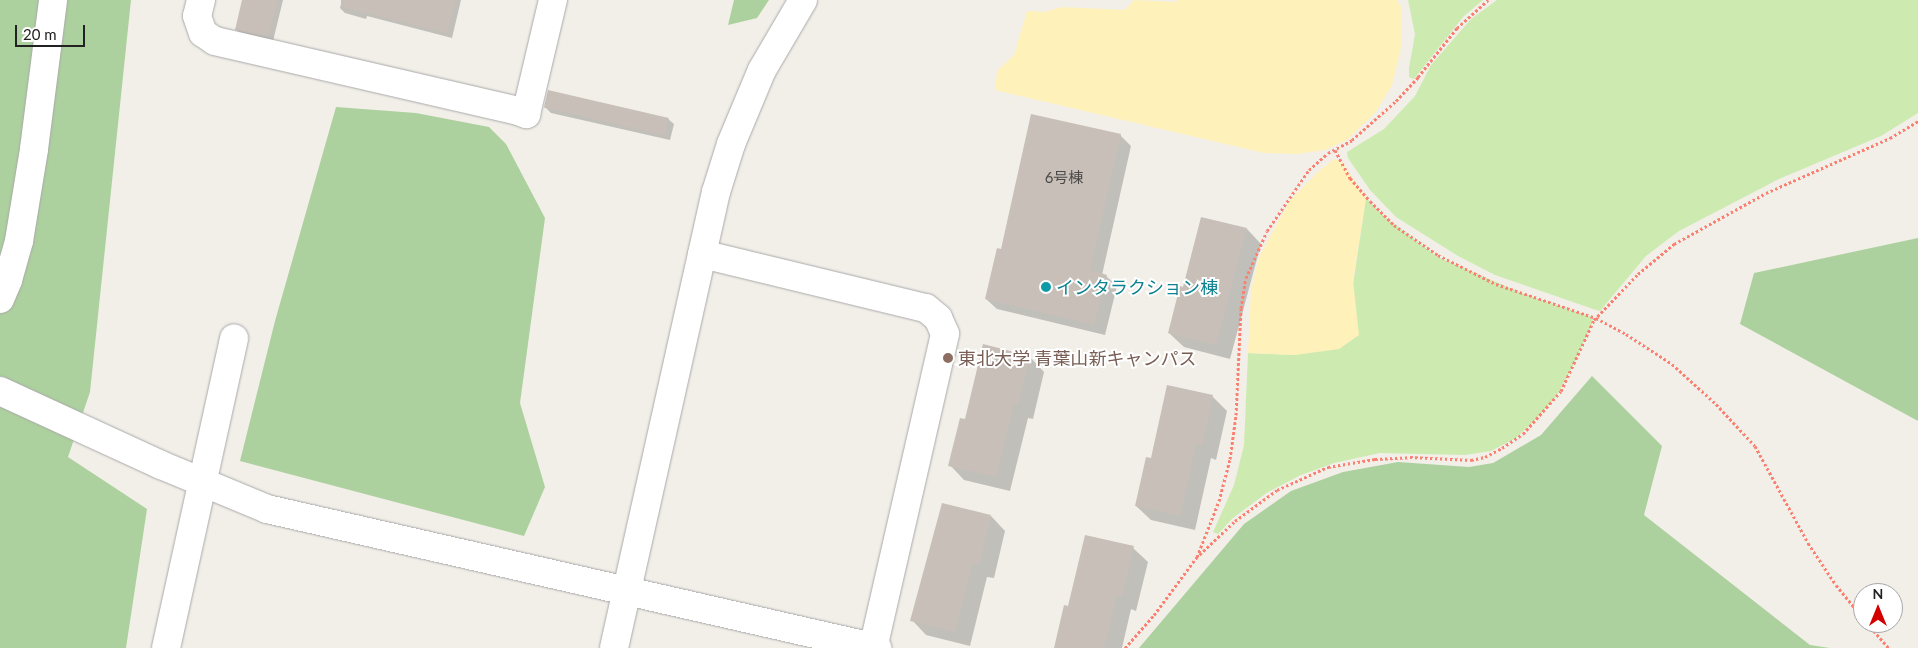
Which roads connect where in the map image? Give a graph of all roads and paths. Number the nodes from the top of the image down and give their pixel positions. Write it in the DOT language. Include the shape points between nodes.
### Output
graph roads {
  1 [pos="53,0"];
  2 [pos="200,0"];
  3 [pos="553,0"];
  4 [pos="803,0"];
  5 [pos="1488,0"];
  6 [pos="1918,121"];
  7 [pos="1335,150"];
  8 [pos="702,254"];
  9 [pos="0,298"];
  10 [pos="1596,318"];
  11 [pos="234,338"];
  12 [pos="0,391"];
  13 [pos="202,482"];
  14 [pos="1196,558"];
  15 [pos="627,592"];
  16 [pos="1853,606"];
  17 [pos="1876,633"];
  18 [pos="166,648"];
  19 [pos="614,648"];
  20 [pos="875,648"];
  21 [pos="1125,648"];
  22 [pos="1890,648"];
  1 -- 9 [label="street" via="19,241"];
  2 -- 3 [label="street" via="197,16 203,33 215,41 526,114"];
  4 -- 8 [label="street" via="762,70 731,144"];
  5 -- 7 [label="path" via="1457,28 1396,101 1352,140"];
  6 -- 10 [label="path" via="1890,138 1766,193 1674,244 1638,274"];
  7 -- 10 [label="path" via="1350,178 1394,225 1416,241 1496,284"];
  7 -- 14 [label="path" via="1309,170 1280,210 1246,278 1238,337 1236,415 1230,459 1219,500"];
  8 -- 15 [label="street"];
  8 -- 20 [label="street" via="926,308 938,318 945,334"];
  10 -- 14 [label="path" via="1561,391 1523,434 1502,448 1472,460 1410,457 1328,467 1277,490 1234,521"];
  10 -- 16 [label="path" via="1672,364 1755,446 1808,543"];
  11 -- 13 [label="street"];
  12 -- 13 [label="street"];
  13 -- 15 [label="street" via="267,509"];
  13 -- 18 [label="street"];
  14 -- 21 [label="path"];
  15 -- 19 [label="street"];
  15 -- 20 [label="street"];
  17 -- 22 [label="path"];
}
